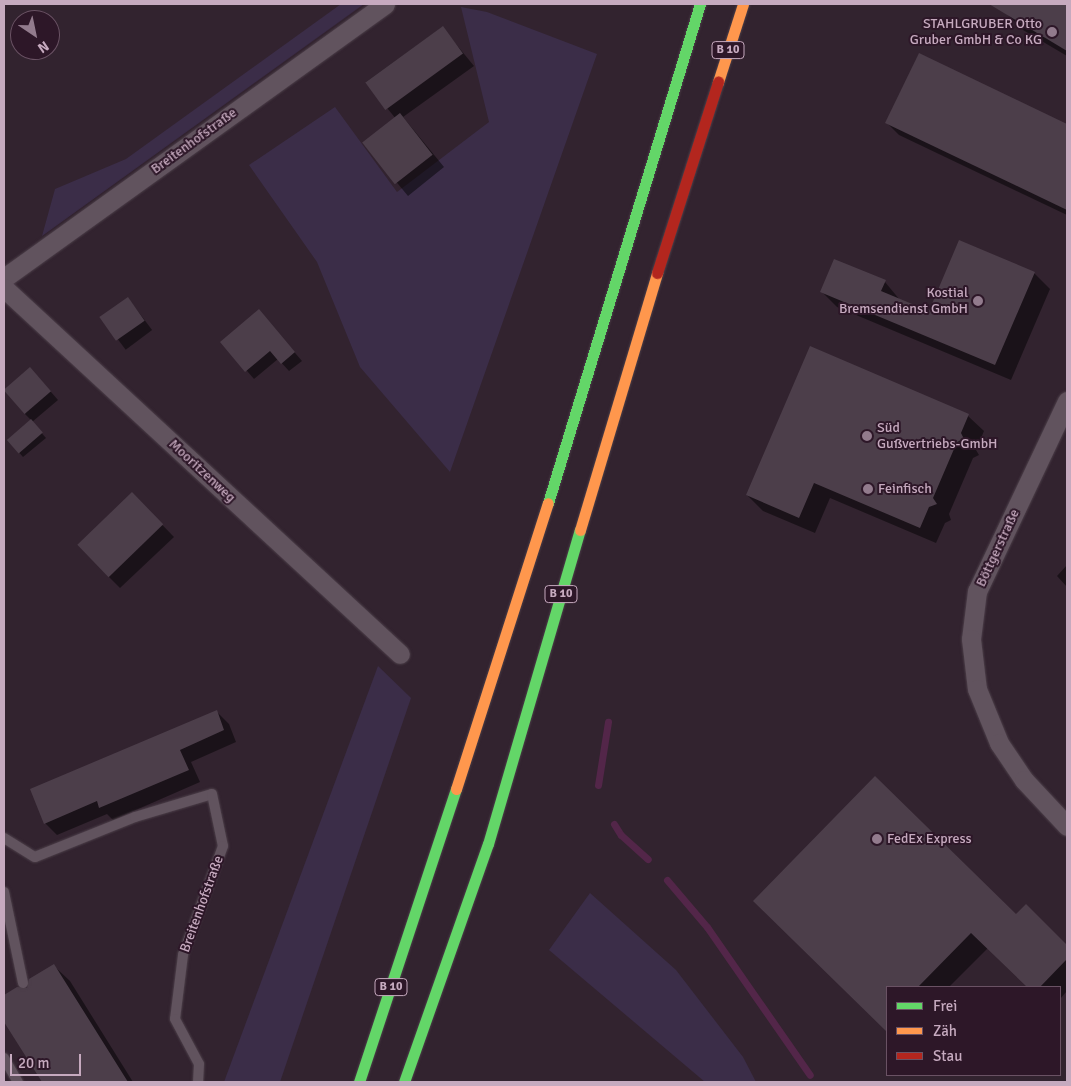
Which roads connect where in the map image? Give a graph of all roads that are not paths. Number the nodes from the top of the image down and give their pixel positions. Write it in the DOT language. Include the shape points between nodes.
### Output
graph roads {
  1 [pos="385,4"];
  2 [pos="700,4"];
  3 [pos="743,4"];
  4 [pos="4,278"];
  5 [pos="4,288"];
  6 [pos="1067,401"];
  7 [pos="400,654"];
  8 [pos="1067,826"];
  9 [pos="4,838"];
  10 [pos="4,892"];
  11 [pos="23,983"];
  12 [pos="4,1058"];
  13 [pos="18,1082"];
  14 [pos="198,1082"];
  15 [pos="359,1082"];
  16 [pos="404,1082"];
  1 -- 4 [label="street, Breitenhofstraße"];
  2 -- 15 [label="highway, B 10" via="515,611"];
  3 -- 16 [label="highway, B 10" via="634,345 488,844"];
  5 -- 7 [label="street, Mooritzenweg"];
  6 -- 8 [label="street, Böttgerstraße" via="978,591 970,639 977,689 999,743 1024,780"];
  9 -- 14 [label="lane, Breitenhofstraße" via="35,857 135,817 212,794 223,846 183,955 175,1019 199,1064"];
  10 -- 11 [label="lane"];
  12 -- 13 [label="lane"];
}
